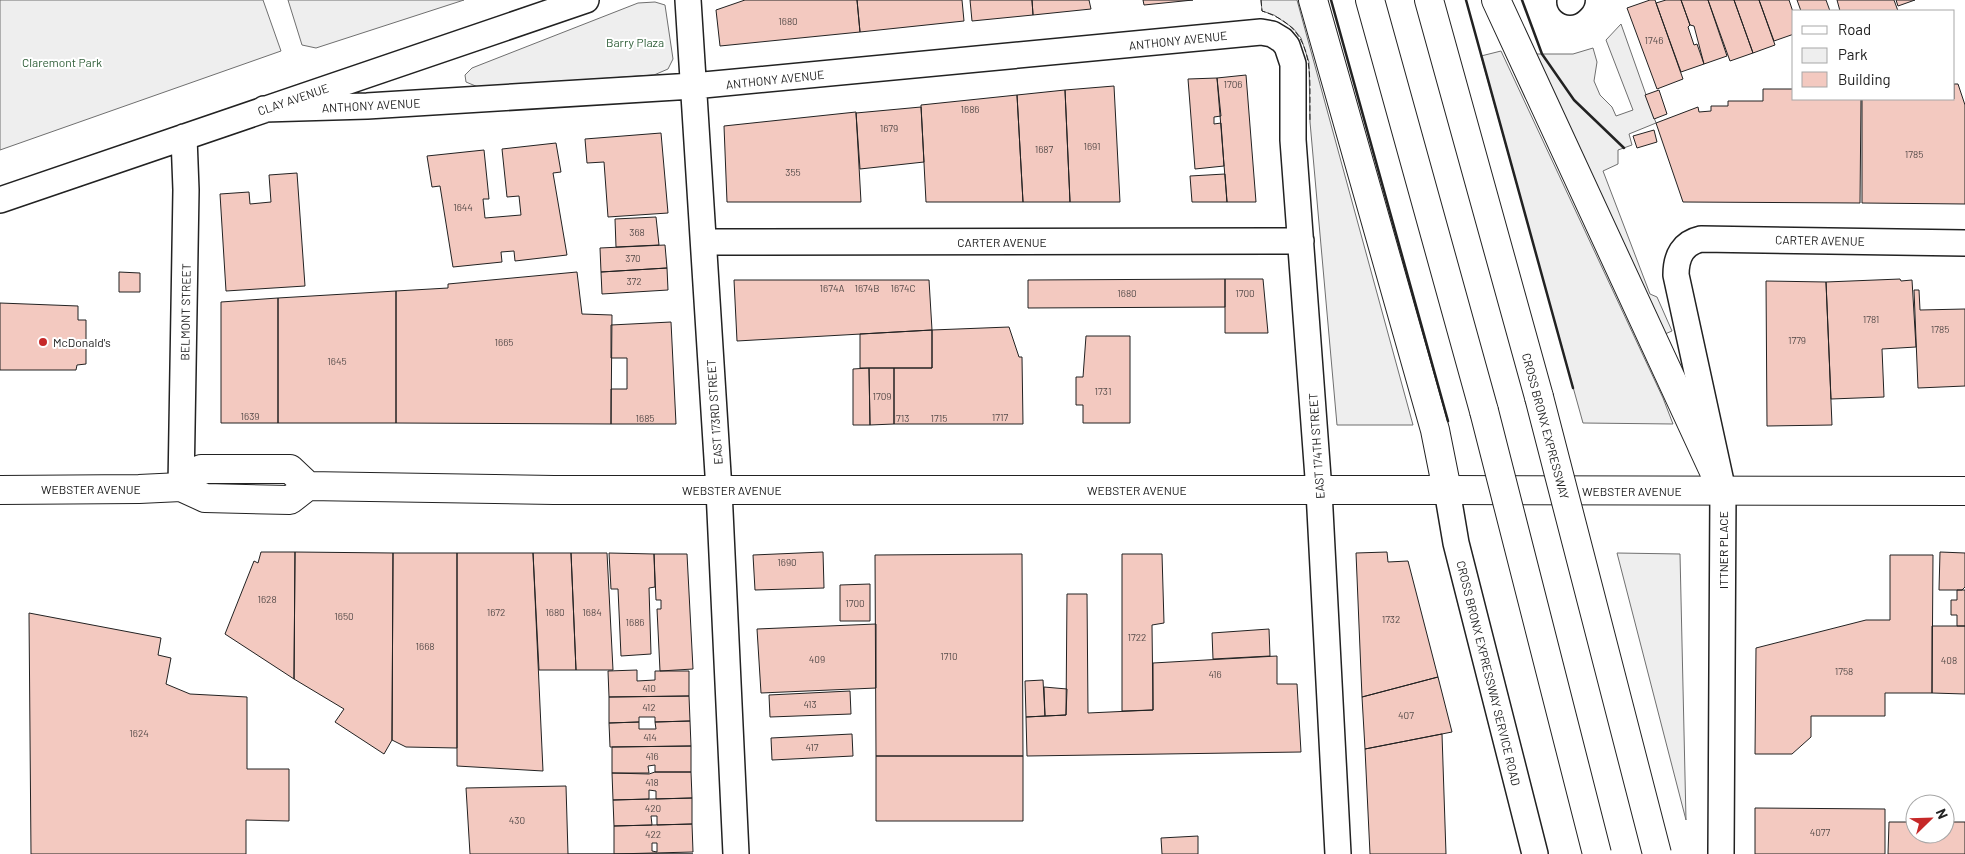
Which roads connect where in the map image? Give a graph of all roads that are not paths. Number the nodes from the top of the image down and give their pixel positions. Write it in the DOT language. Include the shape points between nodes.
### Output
graph roads {
  1 [pos="586,0"];
  2 [pos="688,0"];
  3 [pos="1313,0"];
  4 [pos="1370,0"];
  5 [pos="1429,0"];
  6 [pos="1496,0"];
  7 [pos="1282,40"];
  8 [pos="694,86"];
  9 [pos="264,109"];
  10 [pos="184,136"];
  11 [pos="0,200"];
  12 [pos="1301,241"];
  13 [pos="704,242"];
  14 [pos="1965,243"];
  15 [pos="1680,252"];
  16 [pos="181,487"];
  17 [pos="0,490"];
  18 [pos="719,490"];
  19 [pos="1319,490"];
  20 [pos="1447,490"];
  21 [pos="1723,491"];
  22 [pos="1965,491"];
  23 [pos="736,854"];
  24 [pos="1338,854"];
  25 [pos="1535,854"];
  26 [pos="1597,854"];
  27 [pos="1657,854"];
  28 [pos="1721,854"];
  1 -- 9 [label="street, CLAY AVENUE"];
  2 -- 8 [label="street, EAST 173RD STREET"];
  3 -- 20 [label="main road" via="1435,430"];
  4 -- 26 [label="main road, bridge" via="1484,412"];
  5 -- 27 [label="main road, CROSS BRONX EXPRESSWAY, bridge" via="1539,397"];
  6 -- 21 [label="main road"];
  7 -- 8 [label="street, ANTHONY AVENUE" via="1261,32"];
  7 -- 12 [label="street, EAST 174TH STREET" via="1293,64 1293,140"];
  8 -- 9 [label="street, ANTHONY AVENUE"];
  8 -- 13 [label="street, EAST 173RD STREET"];
  9 -- 10 [label="street, CLAY AVENUE"];
  10 -- 11 [label="street, CLAY AVENUE"];
  10 -- 16 [label="street, BELMONT STREET"];
  12 -- 13 [label="street, CARTER AVENUE"];
  12 -- 19 [label="street, EAST 174TH STREET"];
  13 -- 18 [label="street, EAST 173RD STREET"];
  14 -- 15 [label="street, CARTER AVENUE" via="1708,238 1693,241"];
  15 -- 21 [label="street, ITTNER PLACE" via="1676,275"];
  16 -- 17 [label="main road, WEBSTER AVENUE"];
  16 -- 18 [label="main road, WEBSTER AVENUE" via="201,469 290,469 308,486"];
  18 -- 19 [label="main road, WEBSTER AVENUE"];
  18 -- 23 [label="street, EAST 173RD STREET"];
  19 -- 20 [label="main road, WEBSTER AVENUE"];
  19 -- 24 [label="street, EAST 174TH STREET"];
  20 -- 21 [label="main road, WEBSTER AVENUE"];
  20 -- 25 [label="street, CROSS BRONX EXPRESSWAY SERVICE ROAD" via="1456,544"];
  21 -- 22 [label="main road, WEBSTER AVENUE"];
  21 -- 28 [label="street, ITTNER PLACE"];
}
